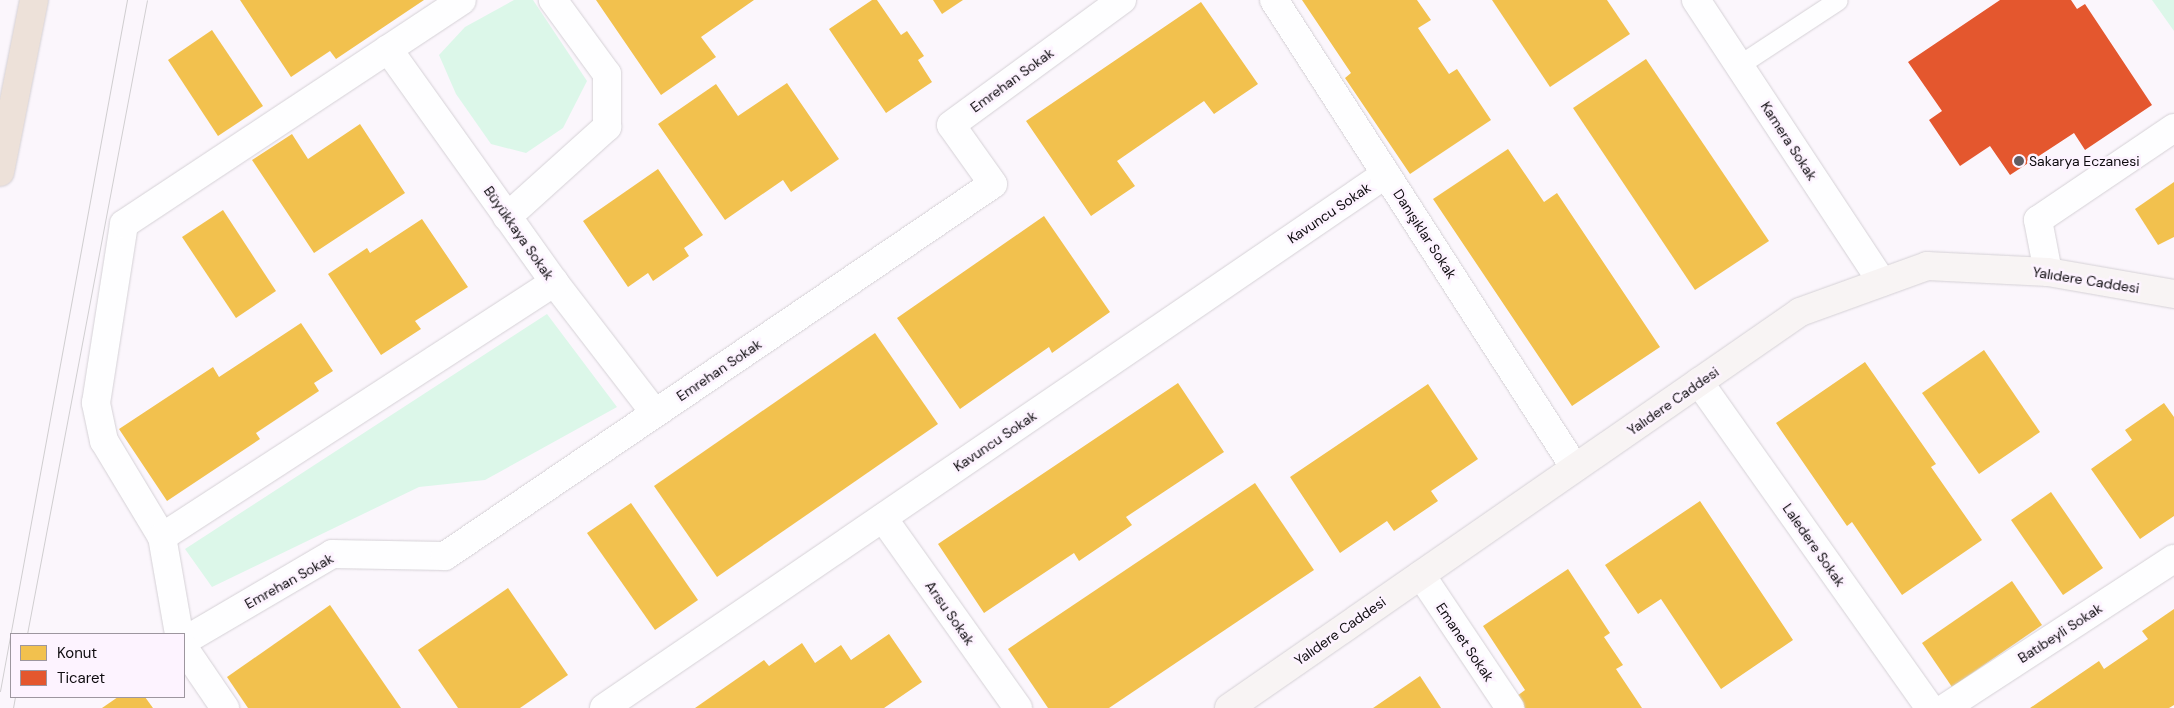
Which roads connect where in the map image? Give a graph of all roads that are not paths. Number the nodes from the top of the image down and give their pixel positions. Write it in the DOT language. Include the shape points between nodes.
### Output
graph roads {
  1 [pos="462,0"];
  2 [pos="553,0"];
  3 [pos="1122,0"];
  4 [pos="1274,0"];
  5 [pos="1696,0"];
  6 [pos="1838,0"];
  7 [pos="34,4"];
  8 [pos="388,49"];
  9 [pos="1739,65"];
  10 [pos="2174,128"];
  11 [pos="0,172"];
  12 [pos="1386,174"];
  13 [pos="508,217"];
  14 [pos="2048,272"];
  15 [pos="554,282"];
  16 [pos="1882,282"];
  17 [pos="2174,294"];
  18 [pos="1699,382"];
  19 [pos="655,413"];
  20 [pos="1575,468"];
  21 [pos="883,518"];
  22 [pos="162,537"];
  23 [pos="2174,559"];
  24 [pos="1421,575"];
  25 [pos="179,633"];
  26 [pos="185,640"];
  27 [pos="185,649"];
  28 [pos="225,708"];
  29 [pos="604,708"];
  30 [pos="1018,708"];
  31 [pos="1229,708"];
  32 [pos="1510,708"];
  33 [pos="1930,708"];
  34 [pos="1946,708"];
  1 -- 8 [label="street"];
  2 -- 13 [label="street" via="607,74 607,127"];
  3 -- 19 [label="street, Emrehan Sokak" via="951,125 993,184"];
  4 -- 12 [label="street, Danışıklar Sokak"];
  5 -- 9 [label="street, Kamera Sokak"];
  6 -- 9 [label="lane"];
  7 -- 11 [label="highway"];
  8 -- 13 [label="street, Büyükkaya Sokak"];
  8 -- 22 [label="street" via="124,224 96,403 104,441"];
  9 -- 16 [label="street, Kamera Sokak"];
  10 -- 14 [label="street" via="2038,220"];
  12 -- 20 [label="street, Danışıklar Sokak"];
  12 -- 21 [label="street, Kavuncu Sokak"];
  13 -- 15 [label="street, Büyükkaya Sokak"];
  14 -- 16 [label="street, Yalıdere Caddesi" via="1927,266"];
  14 -- 17 [label="street, Yalıdere Caddesi"];
  15 -- 19 [label="street, Büyükkaya Sokak"];
  15 -- 22 [label="street"];
  16 -- 18 [label="street, Yalıdere Caddesi" via="1800,312"];
  18 -- 20 [label="street, Yalıdere Caddesi"];
  18 -- 33 [label="street, Laledere Sokak"];
  19 -- 26 [label="street, Emrehan Sokak" via="445,556 332,554"];
  20 -- 24 [label="street, Yalıdere Caddesi"];
  21 -- 29 [label="street, Kavuncu Sokak"];
  21 -- 30 [label="street, Arısu Sokak"];
  22 -- 25 [label="street"];
  23 -- 34 [label="street, Batıbeyli Sokak"];
  24 -- 31 [label="street, Yalıdere Caddesi"];
  24 -- 32 [label="street, Emanet Sokak"];
  27 -- 28 [label="street"];
}
